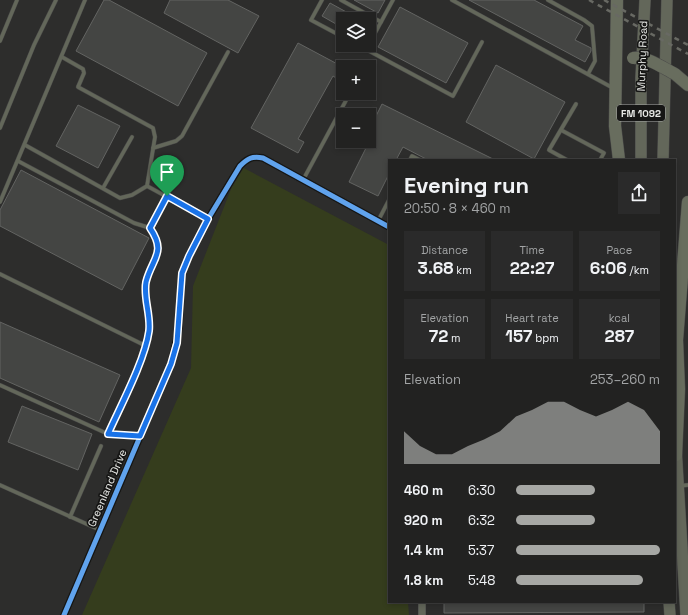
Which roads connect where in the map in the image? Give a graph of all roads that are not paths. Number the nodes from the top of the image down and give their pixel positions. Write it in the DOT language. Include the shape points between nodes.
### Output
graph roads {
  1 [pos="17,0"];
  2 [pos="56,0"];
  3 [pos="85,0"];
  4 [pos="322,0"];
  5 [pos="341,0"];
  6 [pos="393,0"];
  7 [pos="452,0"];
  8 [pos="548,0"];
  9 [pos="617,0"];
  10 [pos="645,0"];
  11 [pos="667,0"];
  12 [pos="381,22"];
  13 [pos="376,31"];
  14 [pos="336,33"];
  15 [pos="0,41"];
  16 [pos="482,42"];
  17 [pos="228,52"];
  18 [pos="372,52"];
  19 [pos="62,57"];
  20 [pos="616,72"];
  21 [pos="588,74"];
  22 [pos="688,85"];
  23 [pos="616,90"];
  24 [pos="346,100"];
  25 [pos="576,104"];
  26 [pos="0,128"];
  27 [pos="561,130"];
  28 [pos="132,137"];
  29 [pos="25,145"];
  30 [pos="153,148"];
  31 [pos="410,159"];
  32 [pos="418,159"];
  33 [pos="565,159"];
  34 [pos="601,159"];
  35 [pos="619,159"];
  36 [pos="641,159"];
  37 [pos="663,159"];
  38 [pos="18,161"];
  39 [pos="302,180"];
  40 [pos="147,186"];
  41 [pos="103,188"];
  42 [pos="167,196"];
  43 [pos="0,202"];
  44 [pos="388,202"];
  45 [pos="688,202"];
  46 [pos="208,219"];
  47 [pos="378,221"];
  48 [pos="388,226"];
  49 [pos="150,228"];
  50 [pos="0,274"];
  51 [pos="146,346"];
  52 [pos="0,385"];
  53 [pos="108,434"];
  54 [pos="140,436"];
  55 [pos="101,446"];
  56 [pos="676,455"];
  57 [pos="0,485"];
  58 [pos="683,486"];
  59 [pos="679,509"];
  60 [pos="70,517"];
  61 [pos="100,530"];
  62 [pos="676,546"];
  63 [pos="683,572"];
  64 [pos="422,603"];
  65 [pos="669,603"];
  66 [pos="64,615"];
  67 [pos="422,615"];
  68 [pos="670,615"];
  69 [pos="686,615"];
  1 -- 15 [label="lane"];
  2 -- 26 [label="lane" via="34,45"];
  3 -- 19 [label="lane"];
  4 -- 14 [label="lane" via="311,20"];
  5 -- 12 [label="lane"];
  6 -- 12 [label="lane"];
  7 -- 21 [label="lane"];
  8 -- 21 [label="lane" via="592,26 595,61"];
  9 -- 20 [label="highway"];
  10 -- 36 [label="main road, Murphy Road / FM 1092" via="641,78"];
  11 -- 37 [label="main road"];
  12 -- 13 [label="lane"];
  16 -- 18 [label="lane" via="453,96"];
  17 -- 30 [label="lane" via="182,136 176,141"];
  19 -- 29 [label="lane"];
  19 -- 30 [label="lane" via="83,69 84,73 78,87 153,128"];
  20 -- 22 [label="highway, bridge" via="626,61 639,57 675,74"];
  20 -- 23 [label="highway"];
  21 -- 23 [label="lane"];
  23 -- 35 [label="highway" via="615,126"];
  24 -- 39 [label="lane"];
  25 -- 27 [label="lane"];
  27 -- 33 [label="lane" via="549,150"];
  27 -- 34 [label="lane" via="604,153"];
  28 -- 41 [label="lane"];
  29 -- 38 [label="lane"];
  29 -- 41 [label="lane"];
  30 -- 40 [label="lane"];
  31 -- 32 [label="lane" via="412,156"];
  38 -- 43 [label="lane"];
  38 -- 49 [label="lane" via="134,223"];
  39 -- 46 [label="street, Greenland Drive" via="263,158 254,156 240,166"];
  39 -- 47 [label="street, Greenland Drive"];
  40 -- 41 [label="lane" via="132,195 120,198"];
  40 -- 42 [label="lane"];
  42 -- 46 [label="lane"];
  42 -- 49 [label="lane"];
  44 -- 47 [label="lane"];
  45 -- 56 [label="highway"];
  46 -- 54 [label="street, Greenland Drive" via="182,273 177,343 171,364"];
  47 -- 48 [label="street, Greenland Drive"];
  49 -- 51 [label="lane" via="158,239 158,254 146,283 150,329"];
  50 -- 51 [label="lane"];
  51 -- 53 [label="lane"];
  52 -- 53 [label="lane"];
  53 -- 54 [label="lane"];
  54 -- 61 [label="street, Greenland Drive"];
  55 -- 60 [label="lane"];
  56 -- 58 [label="main road"];
  57 -- 60 [label="lane"];
  58 -- 59 [label="main road"];
  59 -- 63 [label="main road"];
  60 -- 61 [label="lane"];
  61 -- 66 [label="street, Greenland Drive"];
  62 -- 63 [label="main road" via="678,563"];
  63 -- 69 [label="main road"];
  64 -- 67 [label="street"];
  65 -- 68 [label="main road"];
}
